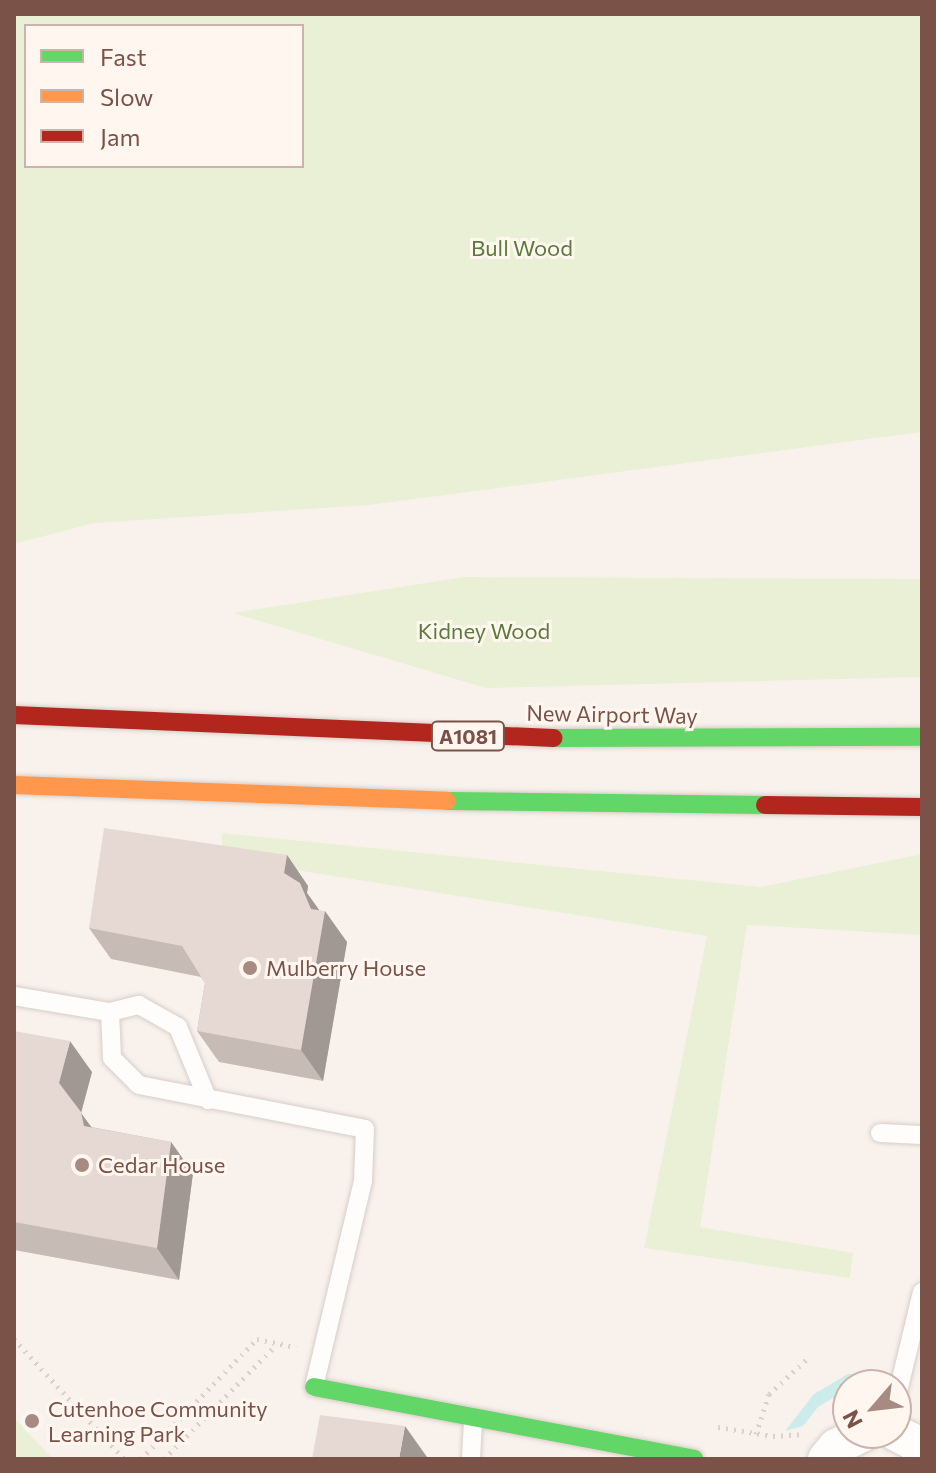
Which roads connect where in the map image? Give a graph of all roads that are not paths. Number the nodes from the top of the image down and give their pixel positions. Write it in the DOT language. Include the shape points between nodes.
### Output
graph roads {
  1 [pos="14,715"];
  2 [pos="922,737"];
  3 [pos="14,785"];
  4 [pos="922,807"];
  5 [pos="14,996"];
  6 [pos="110,1012"];
  7 [pos="208,1100"];
  8 [pos="880,1133"];
  9 [pos="922,1135"];
  10 [pos="922,1292"];
  11 [pos="903,1369"];
  12 [pos="314,1387"];
  13 [pos="473,1420"];
  14 [pos="471,1459"];
  15 [pos="694,1459"];
  1 -- 2 [label="main road, New Airport Way / A1081" via="405,735 638,740"];
  3 -- 4 [label="main road" via="403,800"];
  5 -- 6 [label="lane"];
  6 -- 7 [label="lane" via="139,1005 178,1027"];
  6 -- 7 [label="lane" via="112,1058 139,1085"];
  7 -- 12 [label="lane" via="365,1129 363,1181"];
  8 -- 9 [label="lane"];
  10 -- 11 [label="lane"];
  12 -- 13 [label="main road"];
  13 -- 14 [label="lane"];
  13 -- 15 [label="main road"];
}
